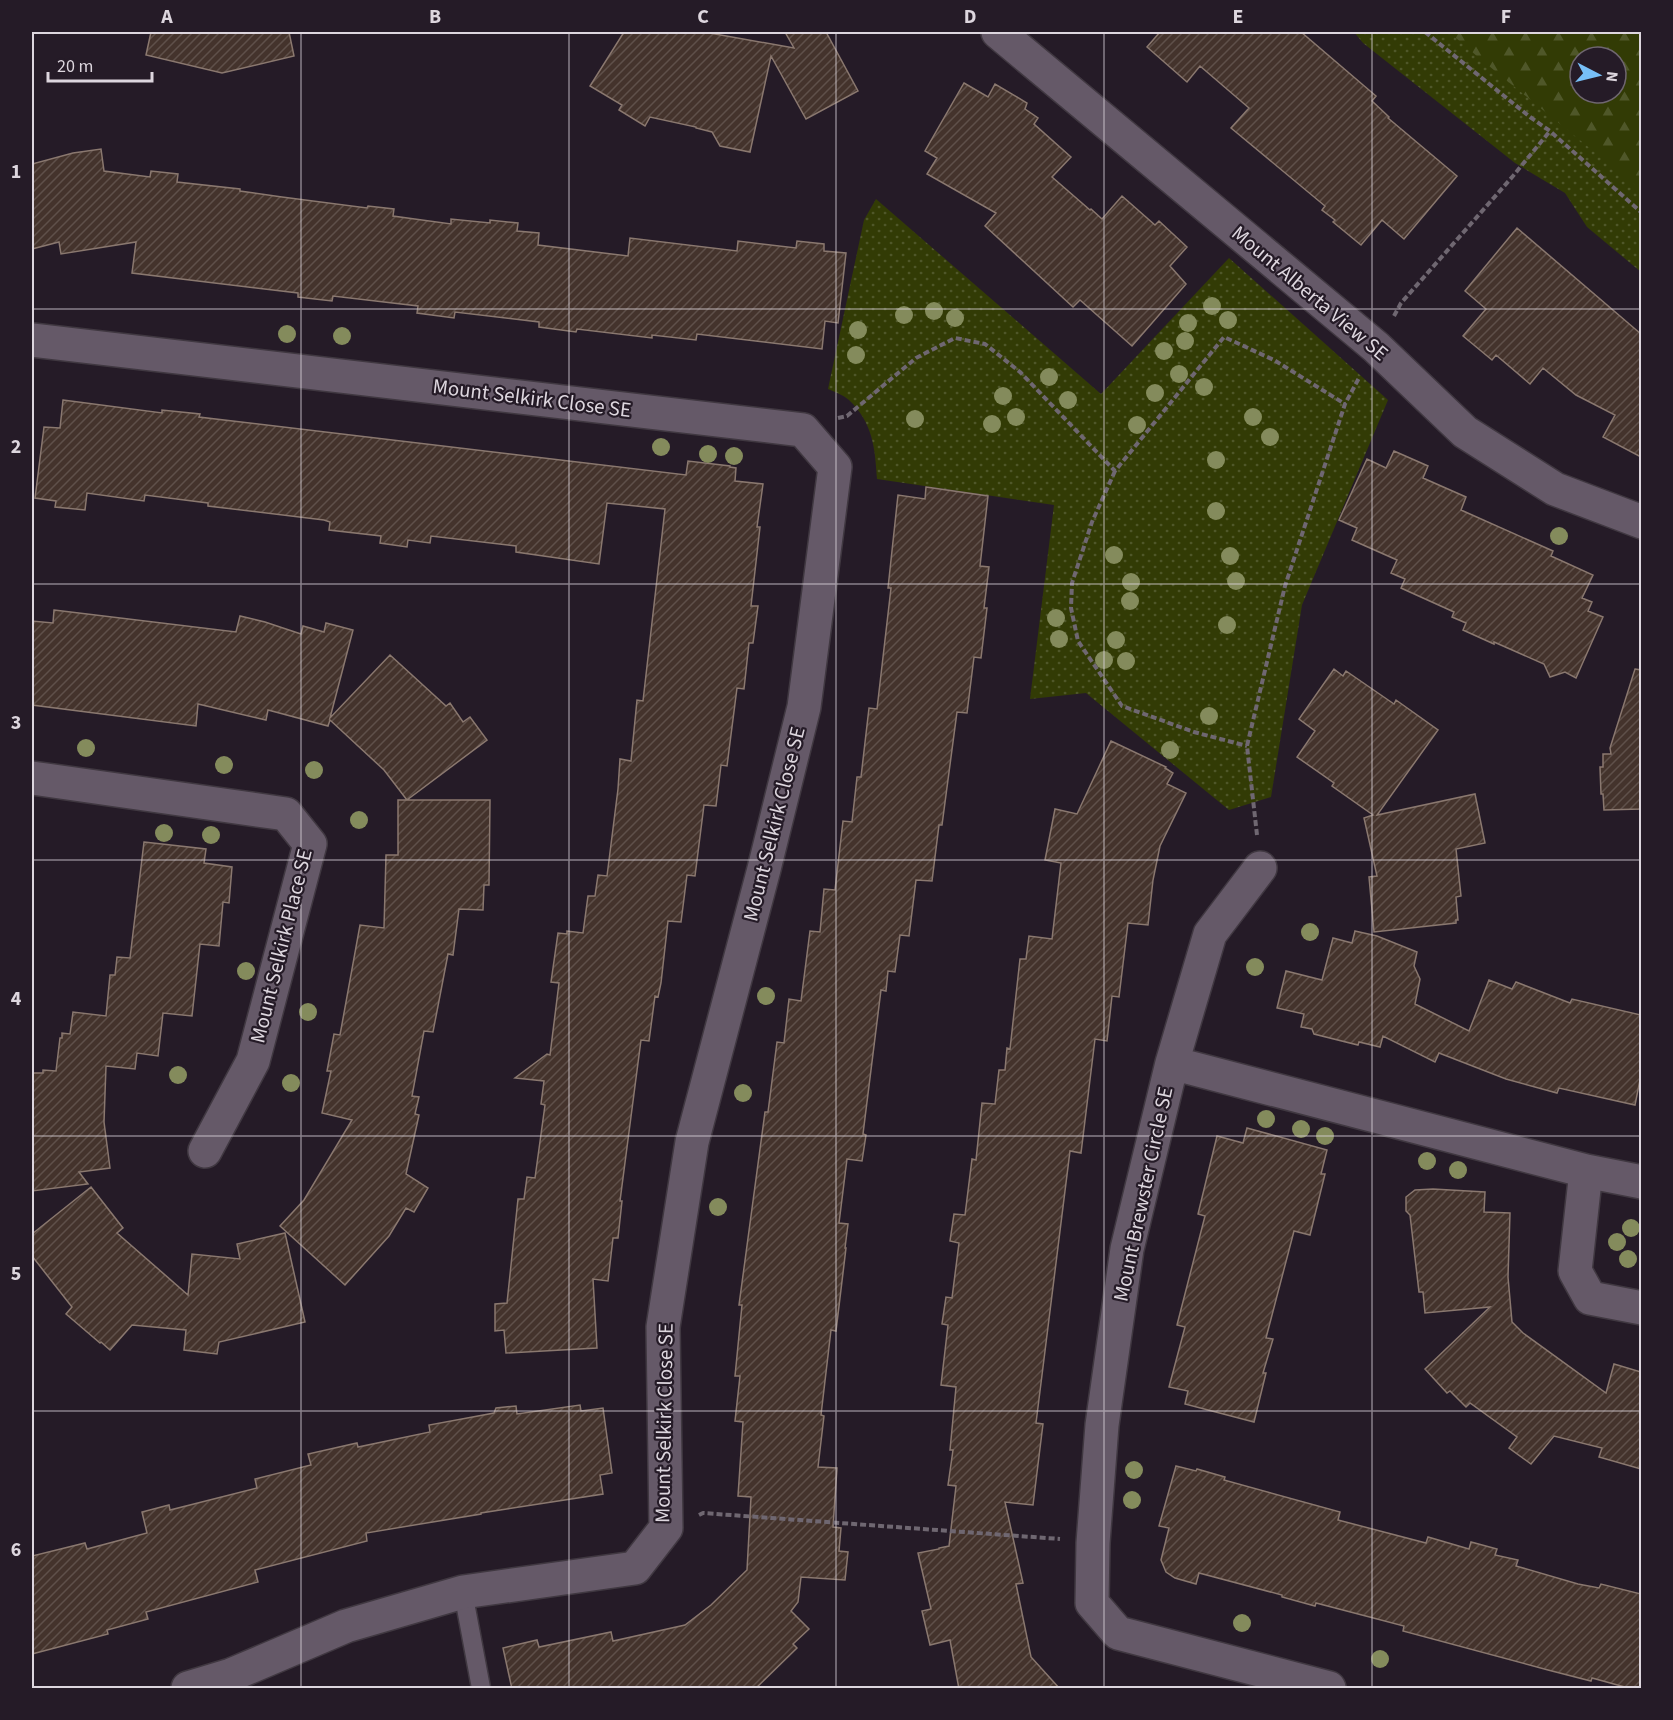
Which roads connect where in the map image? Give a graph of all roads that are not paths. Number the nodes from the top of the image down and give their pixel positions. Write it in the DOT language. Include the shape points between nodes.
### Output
graph roads {
  1 [pos="998,32"];
  2 [pos="32,340"];
  3 [pos="1641,522"];
  4 [pos="32,778"];
  5 [pos="1260,868"];
  6 [pos="1172,1063"];
  7 [pos="205,1151"];
  8 [pos="1586,1171"];
  9 [pos="1641,1182"];
  10 [pos="1641,1308"];
  11 [pos="463,1592"];
  12 [pos="232,1682"];
  13 [pos="188,1689"];
  14 [pos="481,1689"];
  15 [pos="1329,1689"];
  1 -- 3 [label="street, Mount Alberta View SE" via="1376,347 1465,432 1555,489"];
  2 -- 11 [label="street, Mount Selkirk Close SE" via="802,430 835,467 804,707 688,1165 663,1327 666,1527 635,1568"];
  4 -- 7 [label="street, Mount Selkirk Place SE" via="286,814 310,844 253,1061"];
  5 -- 6 [label="street" via="1210,934"];
  6 -- 8 [label="street, Mount Brewster Circle SE"];
  6 -- 15 [label="street, Mount Brewster Circle SE" via="1127,1249 1102,1425 1092,1603 1118,1633"];
  8 -- 9 [label="street, Mount Brewster Circle SE"];
  8 -- 10 [label="street" via="1575,1271 1590,1298"];
  11 -- 12 [label="street, Mount Selkirk Close SE" via="346,1626"];
  11 -- 14 [label="lane"];
  12 -- 13 [label="street, Mount Selkirk Close SE"];
}
